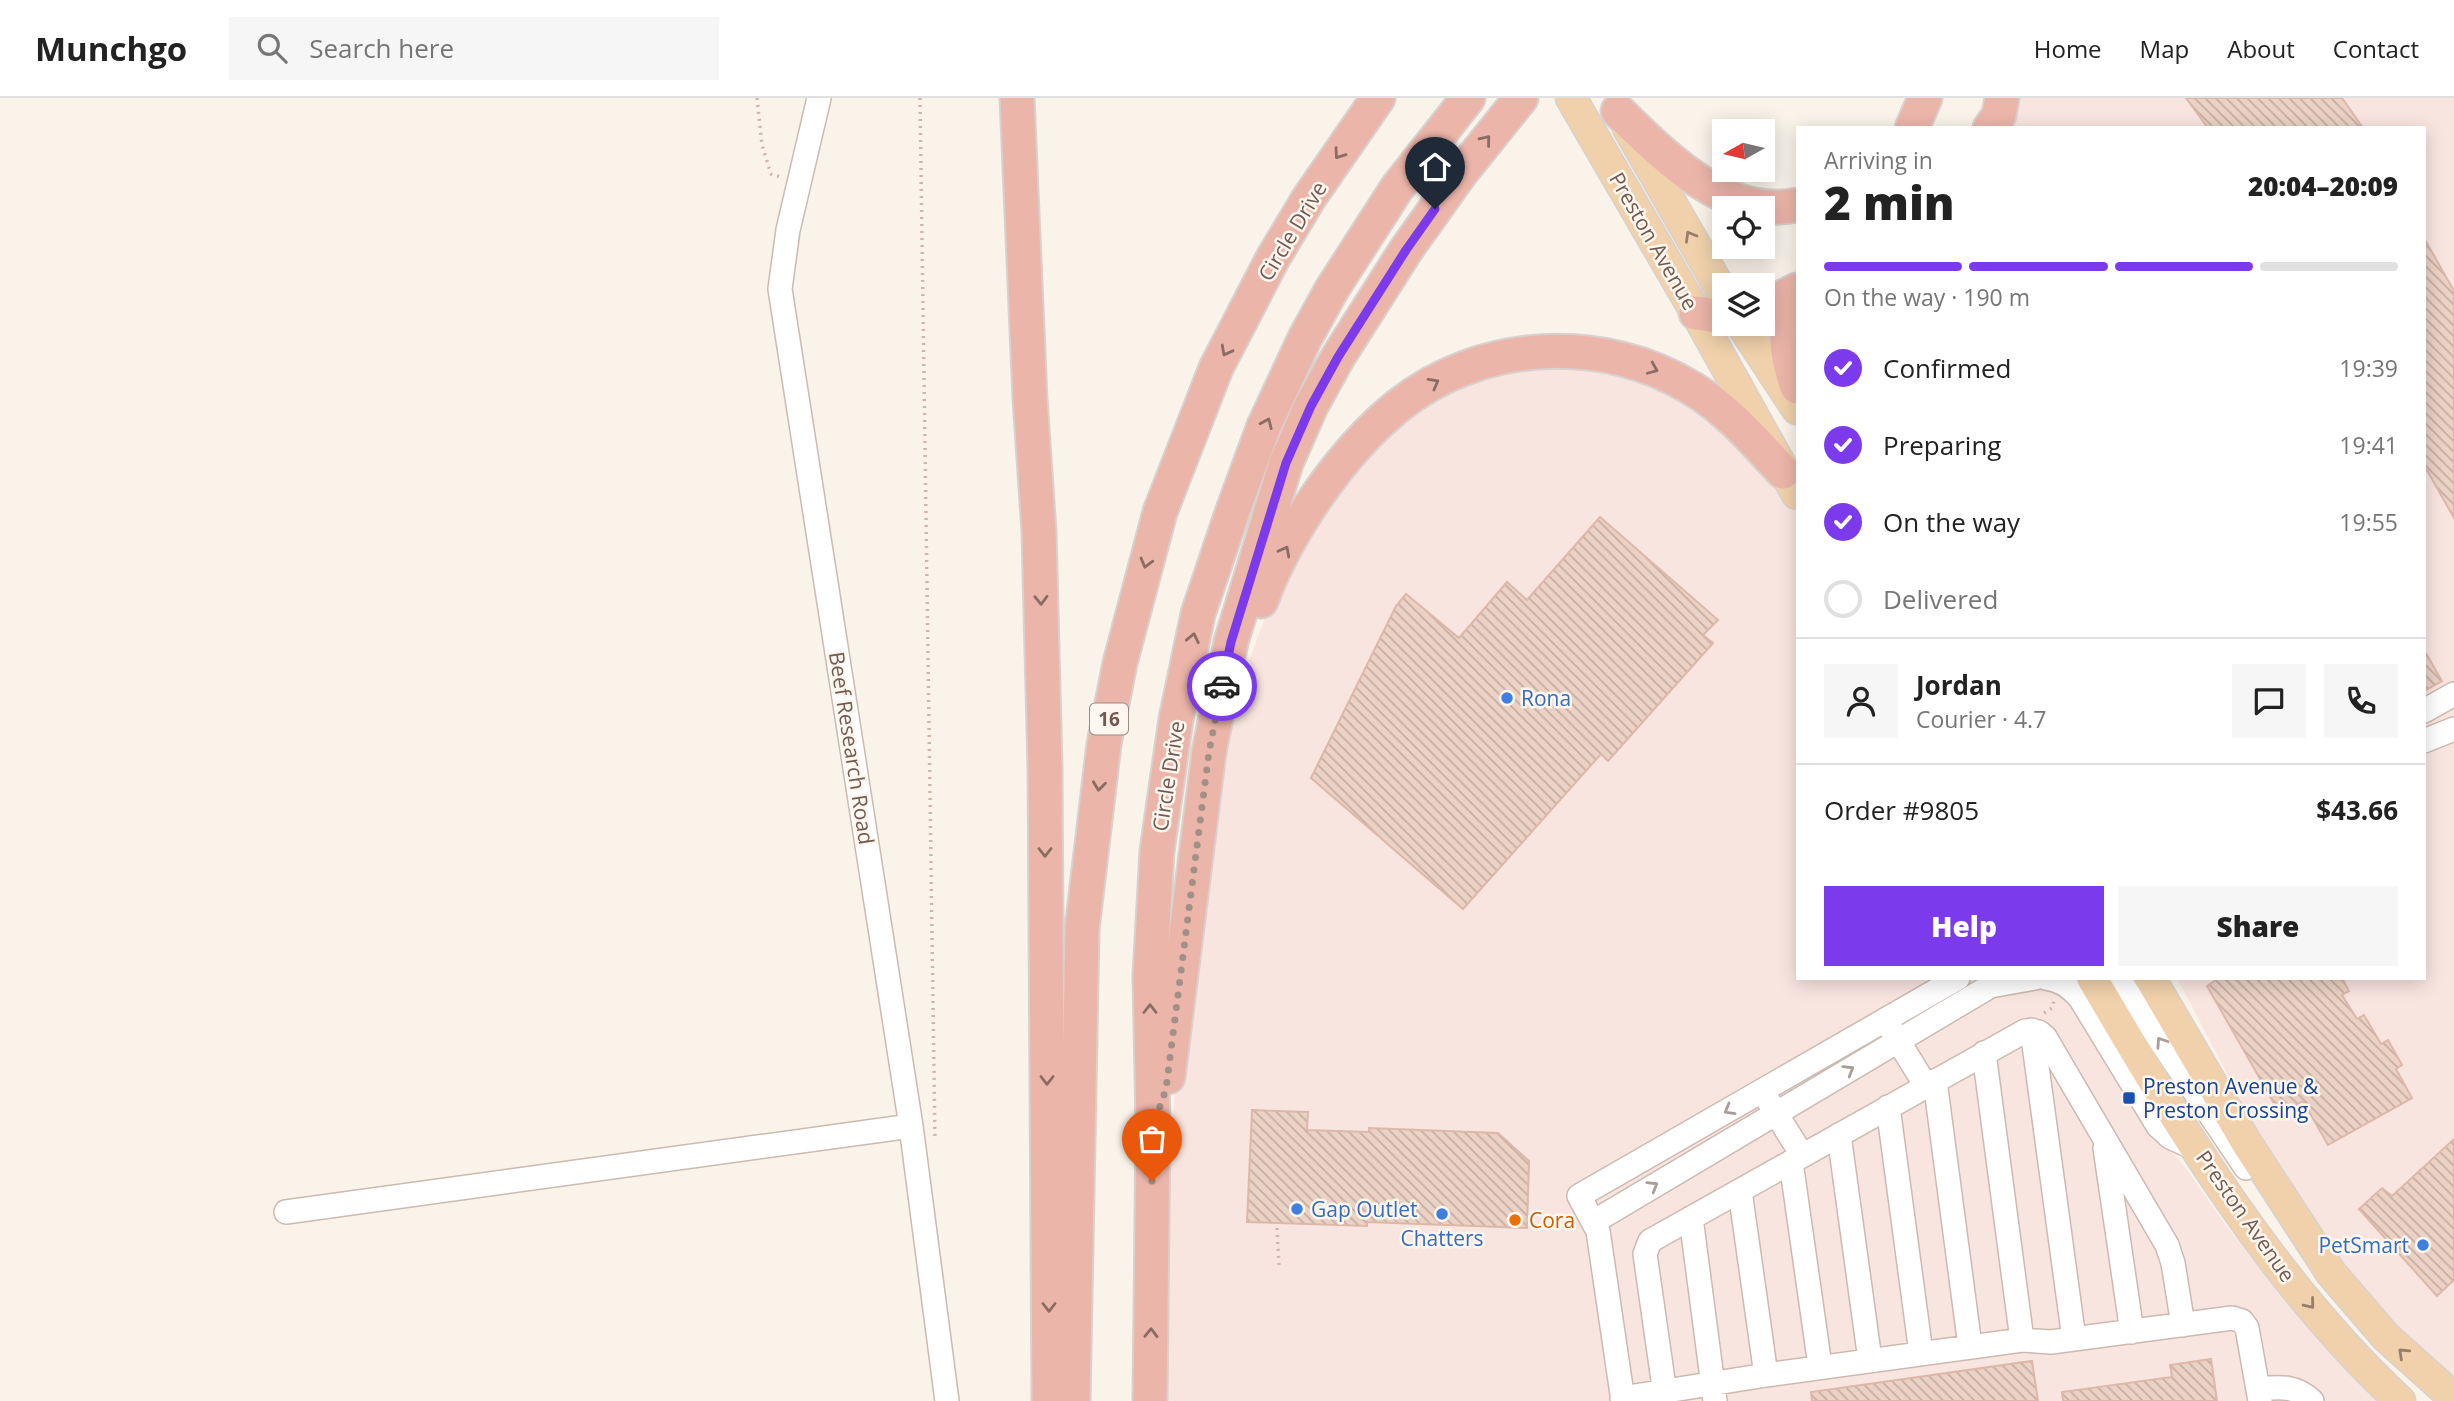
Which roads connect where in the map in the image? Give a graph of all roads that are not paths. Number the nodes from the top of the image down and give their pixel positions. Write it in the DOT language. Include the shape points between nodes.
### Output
graph roads {
  1 [pos="820,98"];
  2 [pos="1017,98"];
  3 [pos="1040,98"];
  4 [pos="1378,98"];
  5 [pos="1468,98"];
  6 [pos="1521,98"];
  7 [pos="1925,98"];
  8 [pos="2002,98"];
  9 [pos="1573,101"];
  10 [pos="1614,104"];
  11 [pos="1913,126"];
  12 [pos="1991,126"];
  13 [pos="1796,205"];
  14 [pos="1712,274"];
  15 [pos="1796,290"];
  16 [pos="1775,301"];
  17 [pos="1796,307"];
  18 [pos="1710,315"];
  19 [pos="1749,336"];
  20 [pos="1796,384"];
  21 [pos="1796,407"];
  22 [pos="1790,483"];
  23 [pos="1040,532"];
  24 [pos="2454,694"];
  25 [pos="2426,710"];
  26 [pos="2454,729"];
  27 [pos="2426,740"];
  28 [pos="1209,752"];
  29 [pos="1955,980"];
  30 [pos="2019,980"];
  31 [pos="2057,980"];
  32 [pos="2093,980"];
  33 [pos="2119,980"];
  34 [pos="2151,980"];
  35 [pos="2167,980"];
  36 [pos="1996,983"];
  37 [pos="1886,1021"];
  38 [pos="2032,1030"];
  39 [pos="1899,1040"];
  40 [pos="1984,1053"];
  41 [pos="1930,1083"];
  42 [pos="1762,1091"];
  43 [pos="1888,1107"];
  44 [pos="1776,1113"];
  45 [pos="911,1126"];
  46 [pos="1153,1126"];
  47 [pos="1839,1135"];
  48 [pos="2103,1136"];
  49 [pos="2246,1142"];
  50 [pos="2198,1150"];
  51 [pos="1797,1159"];
  52 [pos="1741,1191"];
  53 [pos="286,1212"];
  54 [pos="1691,1218"];
  55 [pos="1595,1221"];
  56 [pos="2331,1273"];
  57 [pos="2183,1325"];
  58 [pos="2132,1332"];
  59 [pos="2074,1339"];
  60 [pos="2022,1340"];
  61 [pos="1970,1346"];
  62 [pos="1921,1353"];
  63 [pos="1870,1360"];
  64 [pos="1820,1366"];
  65 [pos="1766,1375"];
  66 [pos="1713,1392"];
  67 [pos="2259,1395"];
  68 [pos="1665,1396"];
  69 [pos="2454,1398"];
  70 [pos="1623,1399"];
  71 [pos="947,1401"];
  72 [pos="1049,1401"];
  73 [pos="1073,1401"];
  74 [pos="1150,1401"];
  75 [pos="2312,1401"];
  76 [pos="2400,1401"];
  1 -- 45 [label="street, Beef Research Road" via="788,230 780,289"];
  2 -- 23 [label="highway"];
  3 -- 23 [label="highway" via="1045,379"];
  4 -- 73 [label="highway, Circle Drive / 16, one-way" via="1308,198 1216,368 1160,512 1120,663 1104,744 1083,929"];
  46 -- 5 [label="highway, Circle Drive, one-way" via="1150,976 1157,851 1174,731 1198,614 1264,426 1305,338 1397,188"];
  28 -- 6 [label="highway, one-way" via="1231,642 1286,463 1311,406 1406,250"];
  7 -- 11 [label="highway"];
  8 -- 12 [label="highway"];
  9 -- 18 [label="main road, Preston Avenue"];
  10 -- 13 [label="highway" via="1662,154 1701,184 1746,202"];
  14 -- 10 [label="main road, Preston Avenue, one-way"];
  15 -- 16 [label="highway"];
  17 -- 20 [label="highway" via="1790,315 1787,340"];
  18 -- 22 [label="main road, Preston Avenue"];
  19 -- 21 [label="main road"];
  28 -- 22 [label="highway, one-way" via="1262,597 1306,515 1380,422 1450,375 1490,360 1538,352 1589,353 1636,362 1674,378 1714,404"];
  23 -- 72 [label="highway, one-way"];
  24 -- 25 [label="street"];
  26 -- 27 [label="street"];
  28 -- 46 [label="highway" via="1166,1089"];
  29 -- 37 [label="street"];
  30 -- 36 [label="street"];
  31 -- 50 [label="street" via="2080,998 2158,1126"];
  32 -- 50 [label="main road, Preston Avenue"];
  56 -- 33 [label="street, one-way" via="2293,1241"];
  34 -- 49 [label="main road, Preston Avenue"];
  35 -- 49 [label="street" via="2236,1104"];
  36 -- 39 [label="street"];
  37 -- 39 [label="street"];
  37 -- 42 [label="street"];
  38 -- 40 [label="street"];
  38 -- 48 [label="street" via="2045,1037"];
  38 -- 59 [label="street"];
  39 -- 41 [label="street"];
  44 -- 39 [label="street, one-way"];
  40 -- 41 [label="street"];
  40 -- 60 [label="street"];
  41 -- 43 [label="street"];
  41 -- 61 [label="street"];
  42 -- 44 [label="street"];
  42 -- 55 [label="street, one-way" via="1579,1196"];
  43 -- 47 [label="street"];
  43 -- 62 [label="street"];
  44 -- 51 [label="street"];
  55 -- 44 [label="street, one-way"];
  45 -- 53 [label="street"];
  45 -- 71 [label="street, Beef Research Road"];
  74 -- 46 [label="highway, Circle Drive, one-way"];
  47 -- 51 [label="street"];
  47 -- 63 [label="street"];
  48 -- 57 [label="street" via="2171,1254"];
  48 -- 58 [label="street"];
  49 -- 56 [label="main road, Preston Avenue"];
  50 -- 76 [label="main road, Preston Avenue, one-way" via="2310,1304"];
  51 -- 52 [label="street"];
  51 -- 64 [label="street"];
  52 -- 54 [label="street"];
  52 -- 65 [label="street"];
  54 -- 66 [label="street"];
  54 -- 68 [label="street" via="1646,1247"];
  55 -- 70 [label="street"];
  69 -- 56 [label="main road, Preston Avenue, one-way" via="2386,1337"];
  57 -- 58 [label="street"];
  57 -- 67 [label="street" via="2232,1318 2242,1321 2251,1339"];
  58 -- 59 [label="street"];
  59 -- 60 [label="street"];
  60 -- 61 [label="street"];
  61 -- 62 [label="street"];
  62 -- 63 [label="street"];
  63 -- 64 [label="street"];
  64 -- 65 [label="street"];
  65 -- 66 [label="street"];
  66 -- 68 [label="street"];
  67 -- 75 [label="street" via="2289,1387"];
  68 -- 70 [label="street"];
}
